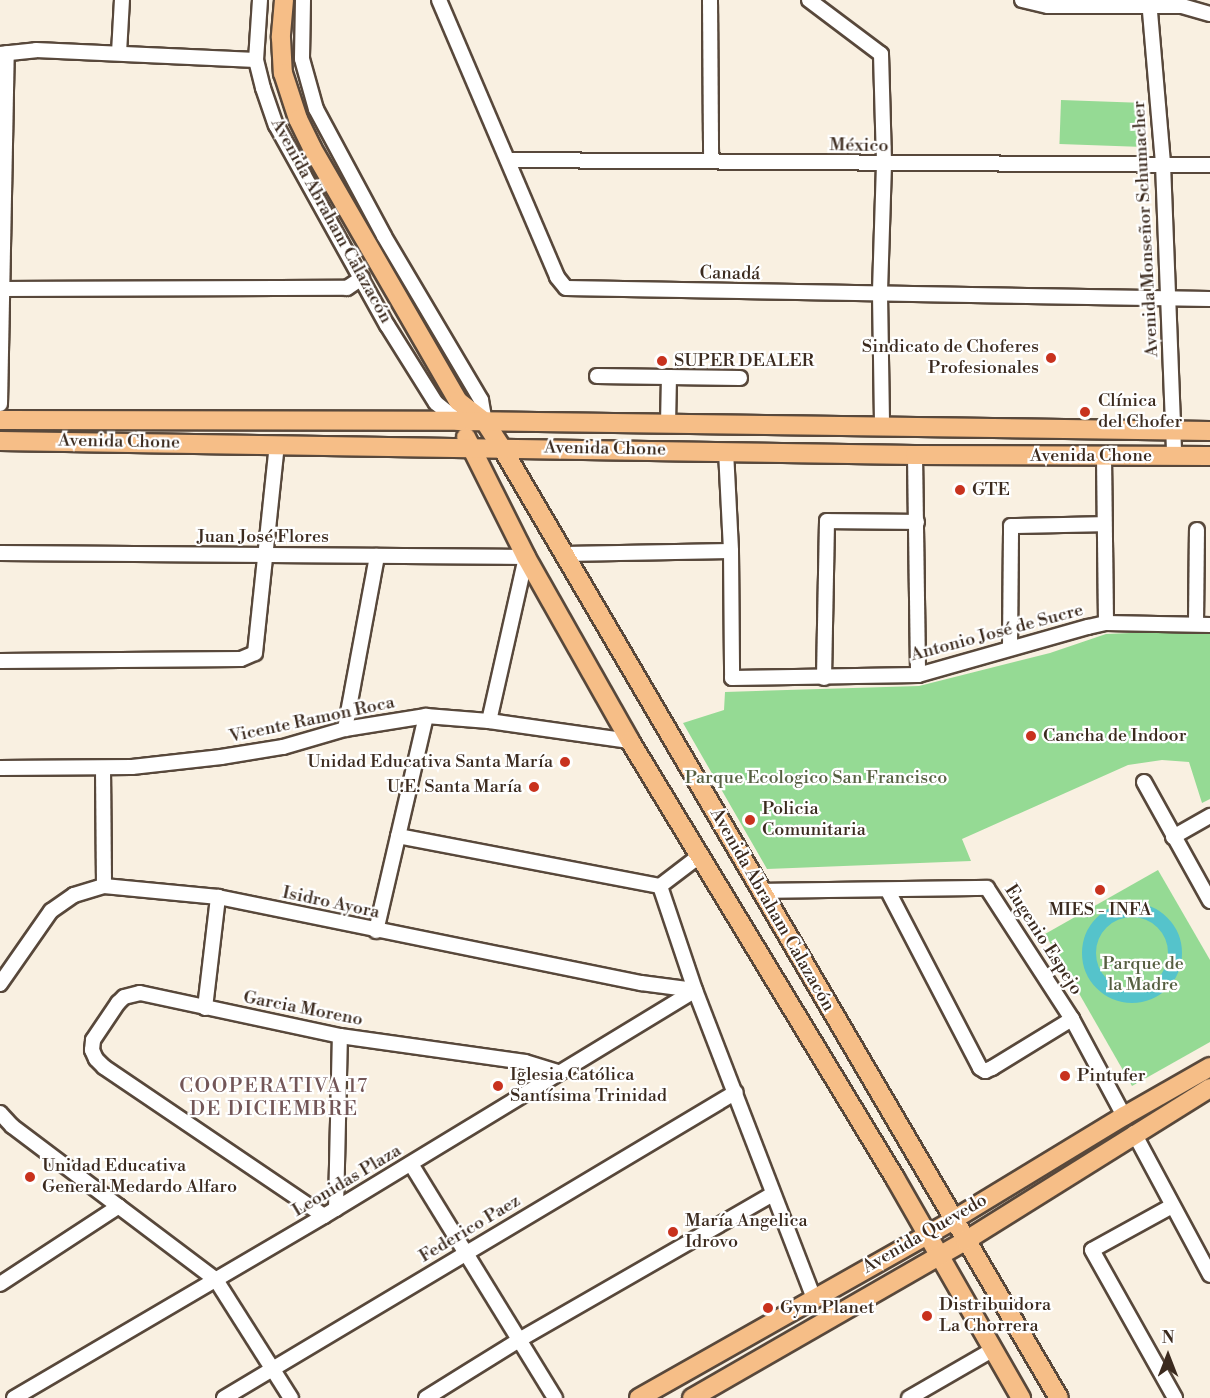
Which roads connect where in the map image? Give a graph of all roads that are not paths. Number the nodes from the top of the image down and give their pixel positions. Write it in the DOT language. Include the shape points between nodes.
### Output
graph roads {
  1 [pos="122,0"];
  2 [pos="260,0"];
  3 [pos="284,0"];
  4 [pos="303,0"];
  5 [pos="439,0"];
  6 [pos="710,0"];
  7 [pos="809,0"];
  8 [pos="1022,0"];
  9 [pos="1149,3"];
  10 [pos="1210,14"];
  11 [pos="118,53"];
  12 [pos="4,54"];
  13 [pos="256,60"];
  14 [pos="2,158"];
  15 [pos="508,160"];
  16 [pos="711,160"];
  17 [pos="884,164"];
  18 [pos="1163,164"];
  19 [pos="1210,165"];
  20 [pos="362,278"];
  21 [pos="2,289"];
  22 [pos="880,294"];
  23 [pos="1169,298"];
  24 [pos="1210,300"];
  25 [pos="597,376"];
  26 [pos="669,378"];
  27 [pos="740,378"];
  28 [pos="458,401"];
  29 [pos="0,404"];
  30 [pos="0,420"];
  31 [pos="458,421"];
  32 [pos="485,422"];
  33 [pos="668,424"];
  34 [pos="882,427"];
  35 [pos="1173,430"];
  36 [pos="1210,430"];
  37 [pos="0,441"];
  38 [pos="277,444"];
  39 [pos="470,447"];
  40 [pos="502,448"];
  41 [pos="726,451"];
  42 [pos="915,455"];
  43 [pos="1210,456"];
  44 [pos="1104,457"];
  45 [pos="1174,457"];
  46 [pos="917,522"];
  47 [pos="1104,524"];
  48 [pos="1197,530"];
  49 [pos="731,551"];
  50 [pos="0,553"];
  51 [pos="564,554"];
  52 [pos="265,555"];
  53 [pos="377,556"];
  54 [pos="526,557"];
  55 [pos="1106,623"];
  56 [pos="1196,623"];
  57 [pos="1210,625"];
  58 [pos="1010,647"];
  59 [pos="0,661"];
  60 [pos="918,675"];
  61 [pos="824,678"];
  62 [pos="426,716"];
  63 [pos="489,721"];
  64 [pos="345,729"];
  65 [pos="630,741"];
  66 [pos="0,768"];
  67 [pos="103,768"];
  68 [pos="1144,782"];
  69 [pos="1210,816"];
  70 [pos="398,836"];
  71 [pos="1173,837"];
  72 [pos="698,857"];
  73 [pos="104,886"];
  74 [pos="660,886"];
  75 [pos="762,891"];
  76 [pos="888,891"];
  77 [pos="218,897"];
  78 [pos="1210,901"];
  79 [pos="376,931"];
  80 [pos="0,984"];
  81 [pos="695,990"];
  82 [pos="205,1008"];
  83 [pos="1072,1019"];
  84 [pos="340,1036"];
  85 [pos="1210,1067"];
  86 [pos="558,1072"];
  87 [pos="1210,1088"];
  88 [pos="736,1092"];
  89 [pos="0,1113"];
  90 [pos="1124,1116"];
  91 [pos="1134,1133"];
  92 [pos="411,1164"];
  93 [pos="773,1194"];
  94 [pos="119,1206"];
  95 [pos="1172,1206"];
  96 [pos="330,1212"];
  97 [pos="953,1220"];
  98 [pos="927,1234"];
  99 [pos="965,1241"];
  100 [pos="465,1253"];
  101 [pos="939,1256"];
  102 [pos="1210,1275"];
  103 [pos="216,1280"];
  104 [pos="0,1284"];
  105 [pos="814,1298"];
  106 [pos="519,1340"];
  107 [pos="993,1350"];
  108 [pos="274,1369"];
  109 [pos="15,1398"];
  110 [pos="224,1398"];
  111 [pos="291,1398"];
  112 [pos="426,1398"];
  113 [pos="555,1398"];
  114 [pos="639,1398"];
  115 [pos="694,1398"];
  116 [pos="909,1398"];
  117 [pos="1021,1398"];
  118 [pos="1059,1398"];
  119 [pos="1175,1398"];
  1 -- 11 [label="street"];
  2 -- 13 [label="street, Avenida Abraham Calazacón"];
  3 -- 28 [label="main road, Avenida Abraham Calazacón" via="283,73 298,119"];
  4 -- 32 [label="street, Avenida Abraham Calazacón" via="302,59 316,109 384,236 481,400"];
  5 -- 15 [label="street, Canadá"];
  6 -- 16 [label="street"];
  7 -- 17 [label="street" via="881,54"];
  8 -- 9 [label="street" via="1048,6"];
  9 -- 10 [label="street"];
  9 -- 18 [label="street, Avenida Monseñor Schumacher"];
  11 -- 12 [label="street" via="36,50"];
  11 -- 13 [label="street"];
  12 -- 14 [label="street"];
  13 -- 20 [label="street, Avenida Abraham Calazacón" via="276,125"];
  14 -- 21 [label="street"];
  15 -- 16 [label="street, México"];
  15 -- 22 [label="street, Canadá" via="557,277 566,288"];
  16 -- 17 [label="street, México"];
  17 -- 18 [label="street, México" via="1148,167"];
  17 -- 22 [label="street"];
  18 -- 19 [label="street, México"];
  18 -- 23 [label="street, Avenida Monseñor Schumacher"];
  20 -- 21 [label="street" via="347,288"];
  20 -- 31 [label="street, Avenida Abraham Calazacón" via="436,403"];
  21 -- 29 [label="street"];
  22 -- 23 [label="street, Canadá"];
  22 -- 34 [label="street"];
  23 -- 24 [label="street, Canadá"];
  23 -- 35 [label="street, Avenida Monseñor Schumacher"];
  25 -- 26 [label="street"];
  26 -- 27 [label="street"];
  26 -- 33 [label="street"];
  28 -- 31 [label="main road, Avenida Abraham Calazacón"];
  28 -- 32 [label="main road, Avenida Abraham Calazacón"];
  30 -- 31 [label="main road, Avenida Chone"];
  31 -- 32 [label="main road, Avenida Chone"];
  31 -- 39 [label="main road, Avenida Abraham Calazacón"];
  32 -- 33 [label="main road, Avenida Chone"];
  32 -- 40 [label="main road, Avenida Abraham Calazacón"];
  33 -- 34 [label="main road, Avenida Chone"];
  34 -- 35 [label="main road, Avenida Chone"];
  35 -- 36 [label="main road, Avenida Chone"];
  35 -- 45 [label="street, Avenida Monseñor Schumacher"];
  37 -- 38 [label="main road, Avenida Chone"];
  38 -- 39 [label="main road, Avenida Chone"];
  38 -- 52 [label="street"];
  39 -- 40 [label="main road, Avenida Chone"];
  39 -- 54 [label="main road, Avenida Abraham Calazacón"];
  40 -- 41 [label="main road, Avenida Chone"];
  40 -- 51 [label="main road, Avenida Abraham Calazacón"];
  41 -- 42 [label="main road, Avenida Chone"];
  41 -- 49 [label="street, Antonio José de Sucre"];
  42 -- 44 [label="main road, Avenida Chone"];
  42 -- 46 [label="street"];
  43 -- 45 [label="main road, Avenida Chone"];
  44 -- 45 [label="main road, Avenida Chone"];
  44 -- 47 [label="street"];
  46 -- 60 [label="street"];
  46 -- 61 [label="street" via="827,521"];
  47 -- 55 [label="street"];
  47 -- 58 [label="street" via="1011,526"];
  48 -- 56 [label="street"];
  49 -- 51 [label="street"];
  49 -- 61 [label="street, Antonio José de Sucre" via="732,678"];
  50 -- 52 [label="street, Juan José Flores"];
  51 -- 75 [label="main road, Avenida Abraham Calazacón"];
  52 -- 53 [label="street, Juan José Flores"];
  52 -- 59 [label="street" via="255,653 241,659"];
  53 -- 54 [label="street, Juan José Flores"];
  53 -- 64 [label="street"];
  54 -- 63 [label="street"];
  54 -- 65 [label="main road, Avenida Abraham Calazacón"];
  55 -- 56 [label="street, Antonio José de Sucre"];
  55 -- 58 [label="street, Antonio José de Sucre"];
  56 -- 57 [label="street, Antonio José de Sucre"];
  58 -- 60 [label="street, Antonio José de Sucre"];
  60 -- 61 [label="street, Antonio José de Sucre"];
  62 -- 63 [label="street, Vicente Ramon Roca"];
  62 -- 64 [label="street, Vicente Ramon Roca"];
  62 -- 70 [label="street"];
  63 -- 65 [label="street, Vicente Ramon Roca"];
  64 -- 67 [label="street, Vicente Ramon Roca" via="272,749"];
  65 -- 72 [label="main road, Avenida Abraham Calazacón"];
  66 -- 67 [label="street, Vicente Ramon Roca"];
  67 -- 73 [label="street"];
  68 -- 71 [label="street"];
  69 -- 71 [label="street"];
  70 -- 74 [label="street"];
  70 -- 79 [label="street"];
  71 -- 78 [label="street"];
  72 -- 74 [label="street"];
  72 -- 98 [label="main road, Avenida Abraham Calazacón"];
  73 -- 77 [label="street, Isidro Ayora"];
  73 -- 80 [label="street, Isidro Ayora" via="74,895 51,911"];
  74 -- 81 [label="street"];
  75 -- 76 [label="street, Eugenio Espejo"];
  75 -- 97 [label="main road, Avenida Abraham Calazacón"];
  76 -- 83 [label="street, Eugenio Espejo" via="987,888"];
  76 -- 83 [label="street" via="980,1068 985,1071"];
  77 -- 79 [label="street, Isidro Ayora"];
  77 -- 82 [label="street"];
  79 -- 81 [label="street, Isidro Ayora"];
  81 -- 86 [label="street, Leonidas Plaza"];
  81 -- 88 [label="street"];
  82 -- 84 [label="street, Garcia Moreno"];
  82 -- 96 [label="street, Garcia Moreno" via="140,993 124,997 93,1040 92,1050 104,1067"];
  83 -- 90 [label="street, Eugenio Espejo"];
  84 -- 86 [label="street, Garcia Moreno" via="525,1062"];
  84 -- 96 [label="street"];
  85 -- 90 [label="main road, Avenida Quevedo"];
  86 -- 92 [label="street, Leonidas Plaza"];
  87 -- 91 [label="main road, Avenida Quevedo"];
  88 -- 93 [label="street"];
  88 -- 100 [label="street, Federico Paez"];
  89 -- 94 [label="street"];
  90 -- 97 [label="main road, Avenida Quevedo"];
  91 -- 95 [label="street"];
  91 -- 99 [label="main road, Avenida Quevedo"];
  92 -- 96 [label="street, Leonidas Plaza"];
  92 -- 100 [label="street"];
  93 -- 105 [label="street"];
  93 -- 106 [label="street"];
  94 -- 103 [label="street"];
  94 -- 104 [label="street"];
  95 -- 102 [label="street"];
  95 -- 119 [label="street" via="1092,1250"];
  96 -- 103 [label="street, Leonidas Plaza"];
  97 -- 98 [label="main road, Avenida Quevedo"];
  97 -- 99 [label="main road, Avenida Abraham Calazacón"];
  98 -- 101 [label="main road, Avenida Abraham Calazacón"];
  98 -- 105 [label="main road, Avenida Quevedo"];
  99 -- 101 [label="main road, Avenida Quevedo"];
  99 -- 118 [label="main road, Avenida Abraham Calazacón"];
  100 -- 106 [label="street"];
  100 -- 108 [label="street, Federico Paez"];
  101 -- 107 [label="main road, Avenida Abraham Calazacón"];
  101 -- 115 [label="main road, Avenida Quevedo"];
  103 -- 108 [label="street"];
  103 -- 109 [label="street, Leonidas Plaza"];
  105 -- 114 [label="main road, Avenida Quevedo"];
  106 -- 112 [label="street"];
  106 -- 113 [label="street"];
  107 -- 116 [label="street"];
  107 -- 117 [label="main road, Avenida Abraham Calazacón"];
  108 -- 110 [label="street, Federico Paez"];
  108 -- 111 [label="street"];
}
